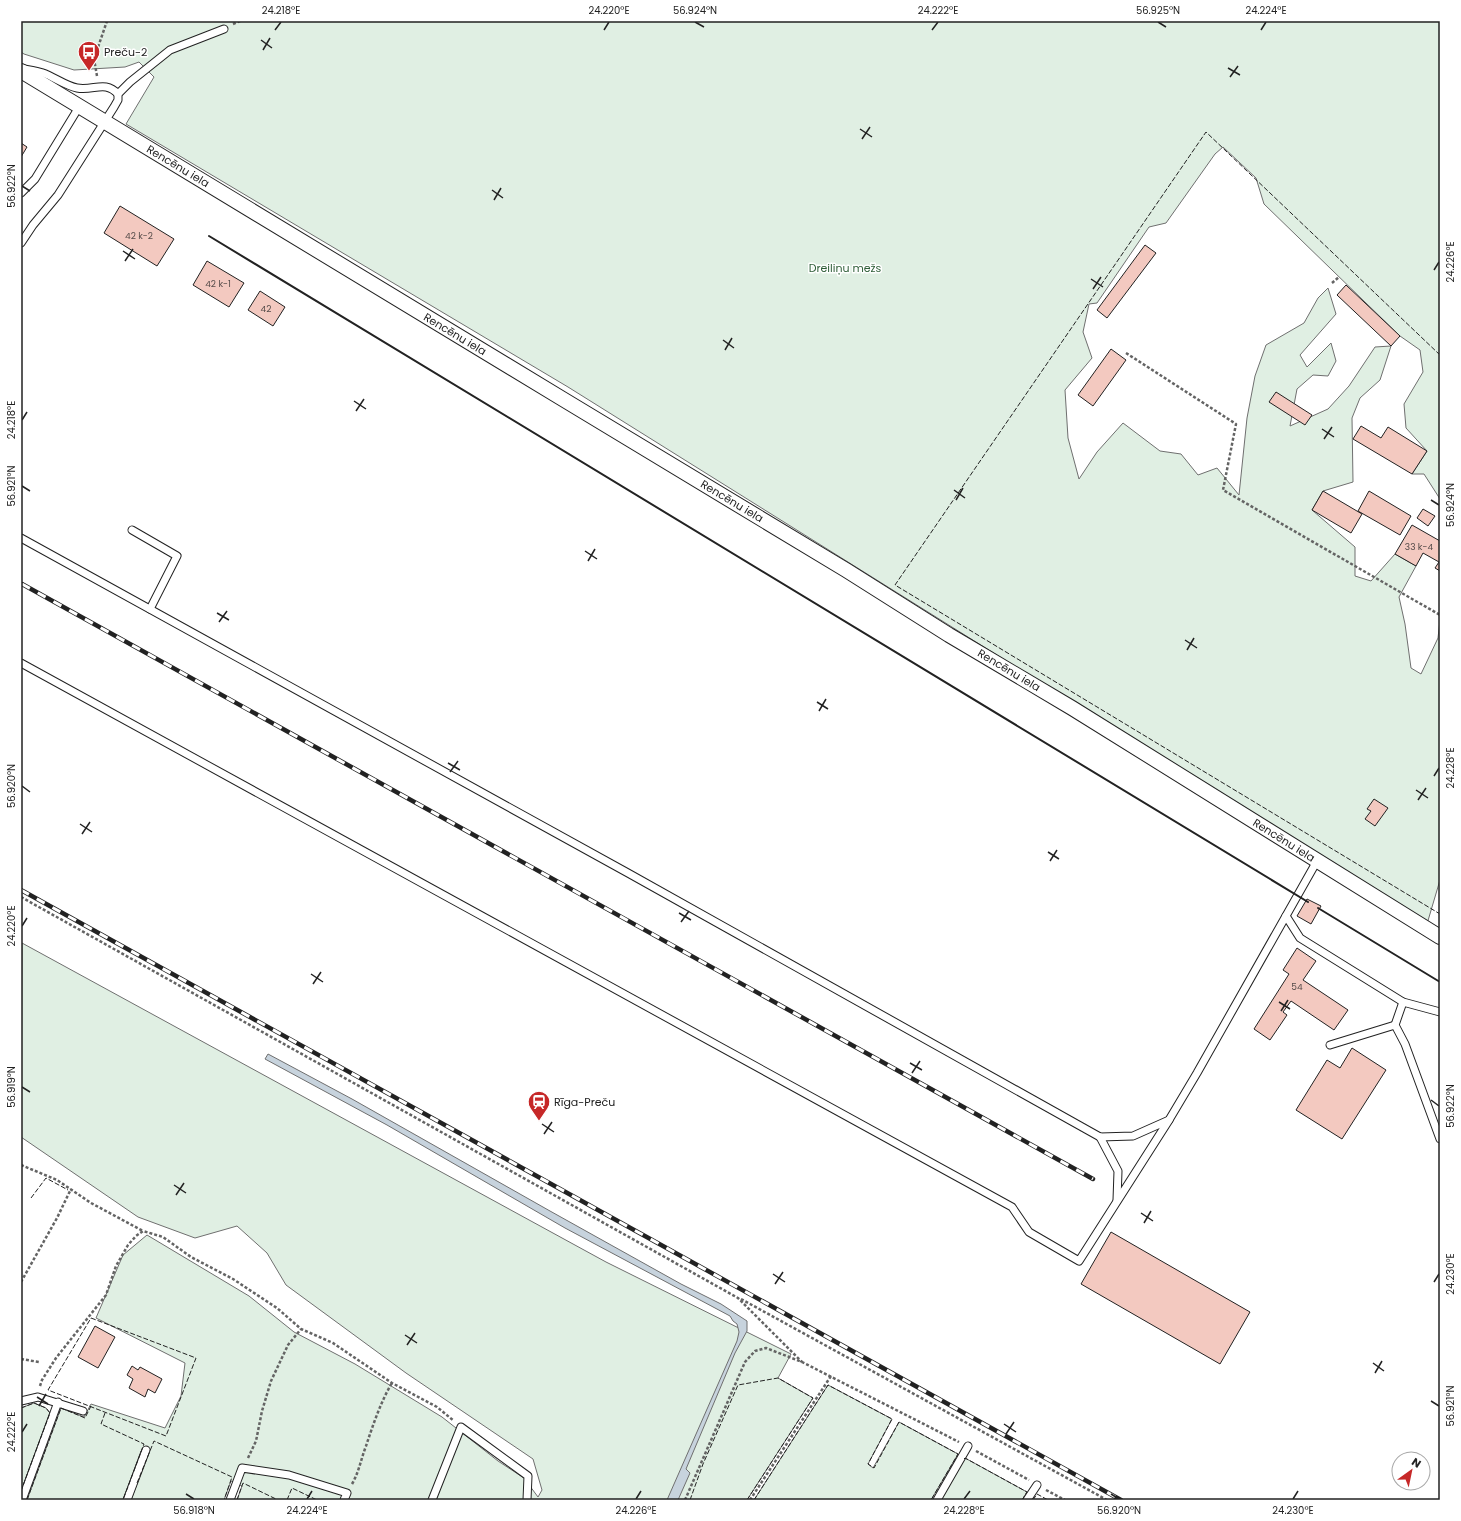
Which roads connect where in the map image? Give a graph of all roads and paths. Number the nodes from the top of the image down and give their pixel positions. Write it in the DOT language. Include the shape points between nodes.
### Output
graph roads {
  1 [pos="106,21"];
  2 [pos="224,29"];
  3 [pos="21,70"];
  4 [pos="99,87"];
  5 [pos="118,94"];
  6 [pos="79,107"];
  7 [pos="104,122"];
  8 [pos="21,193"];
  9 [pos="21,243"];
  10 [pos="1339,277"];
  11 [pos="1332,283"];
  12 [pos="1126,353"];
  13 [pos="132,530"];
  14 [pos="21,538"];
  15 [pos="150,609"];
  16 [pos="1440,615"];
  17 [pos="21,663"];
  18 [pos="1317,861"];
  19 [pos="21,897"];
  20 [pos="1286,916"];
  21 [pos="1440,937"];
  22 [pos="1403,1002"];
  23 [pos="1440,1012"];
  24 [pos="1395,1025"];
  25 [pos="1330,1045"];
  26 [pos="1169,1120"];
  27 [pos="1100,1137"];
  28 [pos="1440,1139"];
  29 [pos="21,1165"];
  30 [pos="71,1189"];
  31 [pos="1117,1201"];
  32 [pos="143,1231"];
  33 [pos="21,1282"];
  34 [pos="738,1298"];
  35 [pos="301,1329"];
  36 [pos="21,1359"];
  37 [pos="39,1362"];
  38 [pos="802,1362"];
  39 [pos="831,1376"];
  40 [pos="392,1383"];
  41 [pos="38,1397"];
  42 [pos="21,1401"];
  43 [pos="58,1402"];
  44 [pos="83,1411"];
  45 [pos="460,1427"];
  46 [pos="968,1446"];
  47 [pos="146,1450"];
  48 [pos="242,1468"];
  49 [pos="1037,1485"];
  50 [pos="346,1496"];
  51 [pos="22,1500"];
  52 [pos="127,1500"];
  53 [pos="230,1500"];
  54 [pos="432,1500"];
  55 [pos="527,1500"];
  56 [pos="685,1500"];
  57 [pos="750,1500"];
  58 [pos="937,1500"];
  59 [pos="1027,1500"];
  60 [pos="1065,1500"];
  61 [pos="1107,1500"];
  1 -- 4 [label="path" via="94,59"];
  2 -- 5 [label="lane" via="170,50"];
  3 -- 4 [label="lane" via="42,72 77,88"];
  3 -- 6 [label="street, Rencēnu iela"];
  4 -- 5 [label="lane" via="107,86"];
  5 -- 7 [label="lane" via="118,100"];
  6 -- 7 [label="street, Rencēnu iela"];
  6 -- 8 [label="lane" via="35,179"];
  7 -- 9 [label="lane" via="58,195"];
  7 -- 18 [label="street, Rencēnu iela" via="840,566"];
  10 -- 11 [label="path"];
  12 -- 16 [label="path" via="1236,424 1223,490"];
  13 -- 15 [label="lane" via="177,556"];
  14 -- 15 [label="lane"];
  15 -- 27 [label="lane"];
  17 -- 31 [label="lane" via="1012,1207 1029,1232 1079,1261"];
  18 -- 20 [label="lane"];
  18 -- 21 [label="street, Rencēnu iela"];
  19 -- 34 [label="path"];
  20 -- 22 [label="lane" via="1300,938"];
  20 -- 26 [label="lane"];
  22 -- 23 [label="lane"];
  22 -- 24 [label="lane"];
  24 -- 25 [label="lane"];
  24 -- 28 [label="lane" via="1405,1044"];
  26 -- 27 [label="lane" via="1133,1136"];
  26 -- 31 [label="lane"];
  27 -- 31 [label="lane" via="1118,1171"];
  29 -- 30 [label="path" via="57,1180"];
  30 -- 32 [label="path" via="91,1203"];
  30 -- 33 [label="path"];
  32 -- 35 [label="path" via="163,1237 191,1257 234,1279 277,1308"];
  32 -- 41 [label="path" via="128,1245 116,1266 106,1295 45,1374"];
  34 -- 38 [label="path"];
  34 -- 61 [label="path"];
  35 -- 40 [label="path" via="333,1343"];
  35 -- 48 [label="path" via="288,1345 272,1381 256,1441"];
  36 -- 37 [label="path"];
  38 -- 39 [label="path"];
  38 -- 56 [label="path" via="766,1348 755,1351 745,1362"];
  39 -- 46 [label="path"];
  39 -- 57 [label="path"];
  40 -- 45 [label="path" via="437,1407"];
  40 -- 50 [label="path" via="383,1398 358,1473"];
  41 -- 42 [label="lane"];
  41 -- 43 [label="lane"];
  43 -- 44 [label="lane"];
  43 -- 51 [label="lane"];
  45 -- 54 [label="lane"];
  45 -- 55 [label="lane" via="528,1476"];
  46 -- 49 [label="path"];
  46 -- 58 [label="lane"];
  47 -- 52 [label="lane"];
  48 -- 50 [label="lane" via="289,1475"];
  48 -- 53 [label="lane"];
  49 -- 59 [label="lane"];
  49 -- 60 [label="path"];
}
